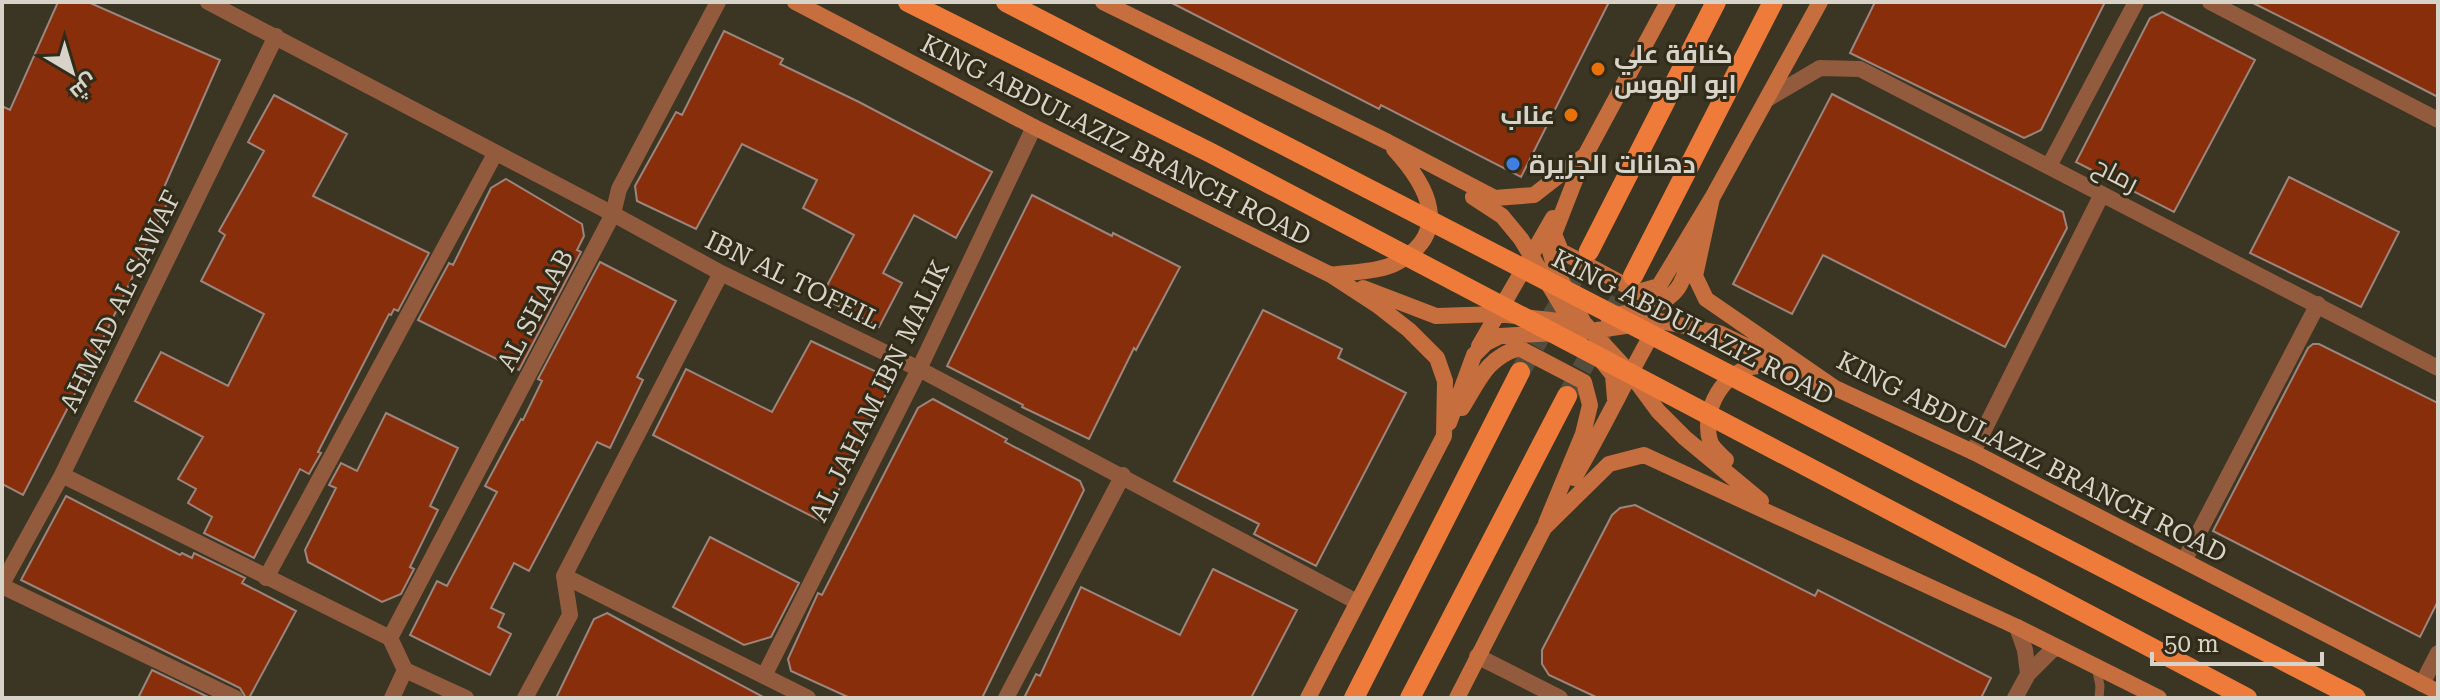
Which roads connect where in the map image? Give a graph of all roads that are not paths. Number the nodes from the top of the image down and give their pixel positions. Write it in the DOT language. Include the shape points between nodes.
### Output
graph roads {
  1 [pos="208,2"];
  2 [pos="718,2"];
  3 [pos="795,2"];
  4 [pos="908,2"];
  5 [pos="1006,2"];
  6 [pos="1668,2"];
  7 [pos="1716,2"];
  8 [pos="1773,2"];
  9 [pos="1820,2"];
  10 [pos="2136,2"];
  11 [pos="2210,2"];
  12 [pos="1106,3"];
  13 [pos="276,36"];
  14 [pos="1769,98"];
  15 [pos="2438,120"];
  16 [pos="1034,127"];
  17 [pos="1388,142"];
  18 [pos="495,154"];
  19 [pos="1584,156"];
  20 [pos="2049,166"];
  21 [pos="2102,194"];
  22 [pos="1712,198"];
  23 [pos="613,214"];
  24 [pos="1545,233"];
  25 [pos="1589,251"];
  26 [pos="1531,255"];
  27 [pos="721,273"];
  28 [pos="1331,275"];
  29 [pos="1633,276"];
  30 [pos="1679,287"];
  31 [pos="2318,304"];
  32 [pos="1498,314"];
  33 [pos="1660,321"];
  34 [pos="1582,328"];
  35 [pos="1474,355"];
  36 [pos="2438,367"];
  37 [pos="919,369"];
  38 [pos="1520,372"];
  39 [pos="1630,373"];
  40 [pos="1835,388"];
  41 [pos="1567,396"];
  42 [pos="1615,399"];
  43 [pos="1444,436"];
  44 [pos="1973,452"];
  45 [pos="62,475"];
  46 [pos="1123,475"];
  47 [pos="1778,515"];
  48 [pos="1544,528"];
  49 [pos="2185,559"];
  50 [pos="564,576"];
  51 [pos="266,578"];
  52 [pos="2,585"];
  53 [pos="1357,602"];
  54 [pos="2017,627"];
  55 [pos="390,638"];
  56 [pos="2059,648"];
  57 [pos="2438,653"];
  58 [pos="1477,656"];
  59 [pos="2096,666"];
  60 [pos="405,670"];
  61 [pos="2028,674"];
  62 [pos="764,676"];
  63 [pos="2422,684"];
  64 [pos="2438,692"];
  65 [pos="235,698"];
  66 [pos="392,698"];
  67 [pos="466,698"];
  68 [pos="525,698"];
  69 [pos="808,698"];
  70 [pos="1006,698"];
  71 [pos="1308,698"];
  72 [pos="1354,698"];
  73 [pos="1410,698"];
  74 [pos="1457,698"];
  75 [pos="1560,698"];
  76 [pos="2015,698"];
  77 [pos="2099,698"];
  78 [pos="2159,698"];
  79 [pos="2247,698"];
  80 [pos="2356,698"];
  1 -- 13 [label="street, IBN AL TOFEIL"];
  2 -- 23 [label="street, AL SHAAB" via="619,189"];
  3 -- 16 [label="street, KING ABDULAZIZ BRANCH ROAD"];
  4 -- 79 [label="main road, bridge" via="1211,153"];
  5 -- 80 [label="main road, KING ABDULAZIZ ROAD, bridge"];
  6 -- 19 [label="street"];
  7 -- 25 [label="main road"];
  8 -- 29 [label="main road"];
  9 -- 14 [label="street"];
  10 -- 20 [label="street"];
  11 -- 15 [label="street"];
  12 -- 17 [label="street"];
  13 -- 18 [label="street, IBN AL TOFEIL"];
  13 -- 45 [label="street, AHMAD AL SAWAF"];
  14 -- 20 [label="street, رماح" via="1820,68 1860,69"];
  14 -- 22 [label="street"];
  16 -- 28 [label="street, KING ABDULAZIZ BRANCH ROAD"];
  16 -- 37 [label="street, AL JAHAM IBN MALIK"];
  17 -- 19 [label="street" via="1495,198 1534,195"];
  17 -- 26 [label="street" via="1502,216"];
  17 -- 28 [label="street" via="1418,175 1432,221 1423,243 1397,263"];
  18 -- 23 [label="street, IBN AL TOFEIL"];
  18 -- 51 [label="street"];
  19 -- 22 [label="street" via="1554,234 1561,251 1638,292 1659,286"];
  19 -- 24 [label="street"];
  20 -- 21 [label="street, رماح"];
  21 -- 31 [label="street, رماح"];
  21 -- 44 [label="street"];
  22 -- 30 [label="street"];
  22 -- 40 [label="street, KING ABDULAZIZ BRANCH ROAD" via="1695,276 1706,299"];
  23 -- 27 [label="street, IBN AL TOFEIL"];
  23 -- 55 [label="street, AL SHAAB"];
  24 -- 26 [label="street"];
  24 -- 34 [label="street"];
  26 -- 32 [label="street"];
  26 -- 34 [label="street"];
  27 -- 37 [label="street, IBN AL TOFEIL"];
  27 -- 50 [label="street"];
  28 -- 32 [label="street" via="1436,316"];
  28 -- 43 [label="street, KING ABDULAZIZ BRANCH ROAD" via="1409,330 1437,358 1445,381"];
  30 -- 33 [label="street"];
  30 -- 34 [label="street" via="1658,304"];
  31 -- 36 [label="street, رماح"];
  31 -- 49 [label="street"];
  32 -- 34 [label="street"];
  32 -- 35 [label="street"];
  33 -- 34 [label="street"];
  33 -- 39 [label="street"];
  33 -- 40 [label="street" via="1719,333"];
  34 -- 35 [label="street" via="1500,336"];
  34 -- 39 [label="street"];
  34 -- 42 [label="street" via="1613,375"];
  35 -- 43 [label="street"];
  37 -- 46 [label="street, IBN AL TOFEIL"];
  37 -- 62 [label="street, AL JAHAM IBN MALIK"];
  38 -- 72 [label="main road"];
  39 -- 42 [label="street"];
  39 -- 47 [label="street" via="1685,438"];
  40 -- 44 [label="street, KING ABDULAZIZ BRANCH ROAD"];
  40 -- 47 [label="street" via="1760,365 1738,372 1716,392 1709,420 1711,444"];
  41 -- 73 [label="main road"];
  42 -- 48 [label="street"];
  43 -- 48 [label="street" via="1490,361 1504,352 1519,348 1584,382 1590,405 1583,434"];
  43 -- 53 [label="street"];
  44 -- 49 [label="street, KING ABDULAZIZ BRANCH ROAD"];
  45 -- 51 [label="street"];
  45 -- 52 [label="street, AHMAD AL SAWAF"];
  46 -- 53 [label="street, IBN AL TOFEIL"];
  46 -- 70 [label="street"];
  47 -- 48 [label="street" via="1644,455 1609,464"];
  47 -- 54 [label="street"];
  48 -- 58 [label="street"];
  49 -- 63 [label="street, KING ABDULAZIZ BRANCH ROAD"];
  50 -- 62 [label="street"];
  50 -- 68 [label="street" via="570,615"];
  51 -- 55 [label="street"];
  52 -- 65 [label="street"];
  53 -- 71 [label="street"];
  54 -- 56 [label="street"];
  54 -- 61 [label="street"];
  55 -- 60 [label="street"];
  56 -- 59 [label="street"];
  56 -- 61 [label="street"];
  57 -- 63 [label="street"];
  58 -- 74 [label="street"];
  58 -- 75 [label="street"];
  59 -- 77 [label="lane"];
  59 -- 78 [label="street"];
  60 -- 66 [label="street"];
  60 -- 67 [label="street"];
  61 -- 76 [label="street"];
  62 -- 69 [label="street"];
  63 -- 64 [label="street, KING ABDULAZIZ BRANCH ROAD"];
}
